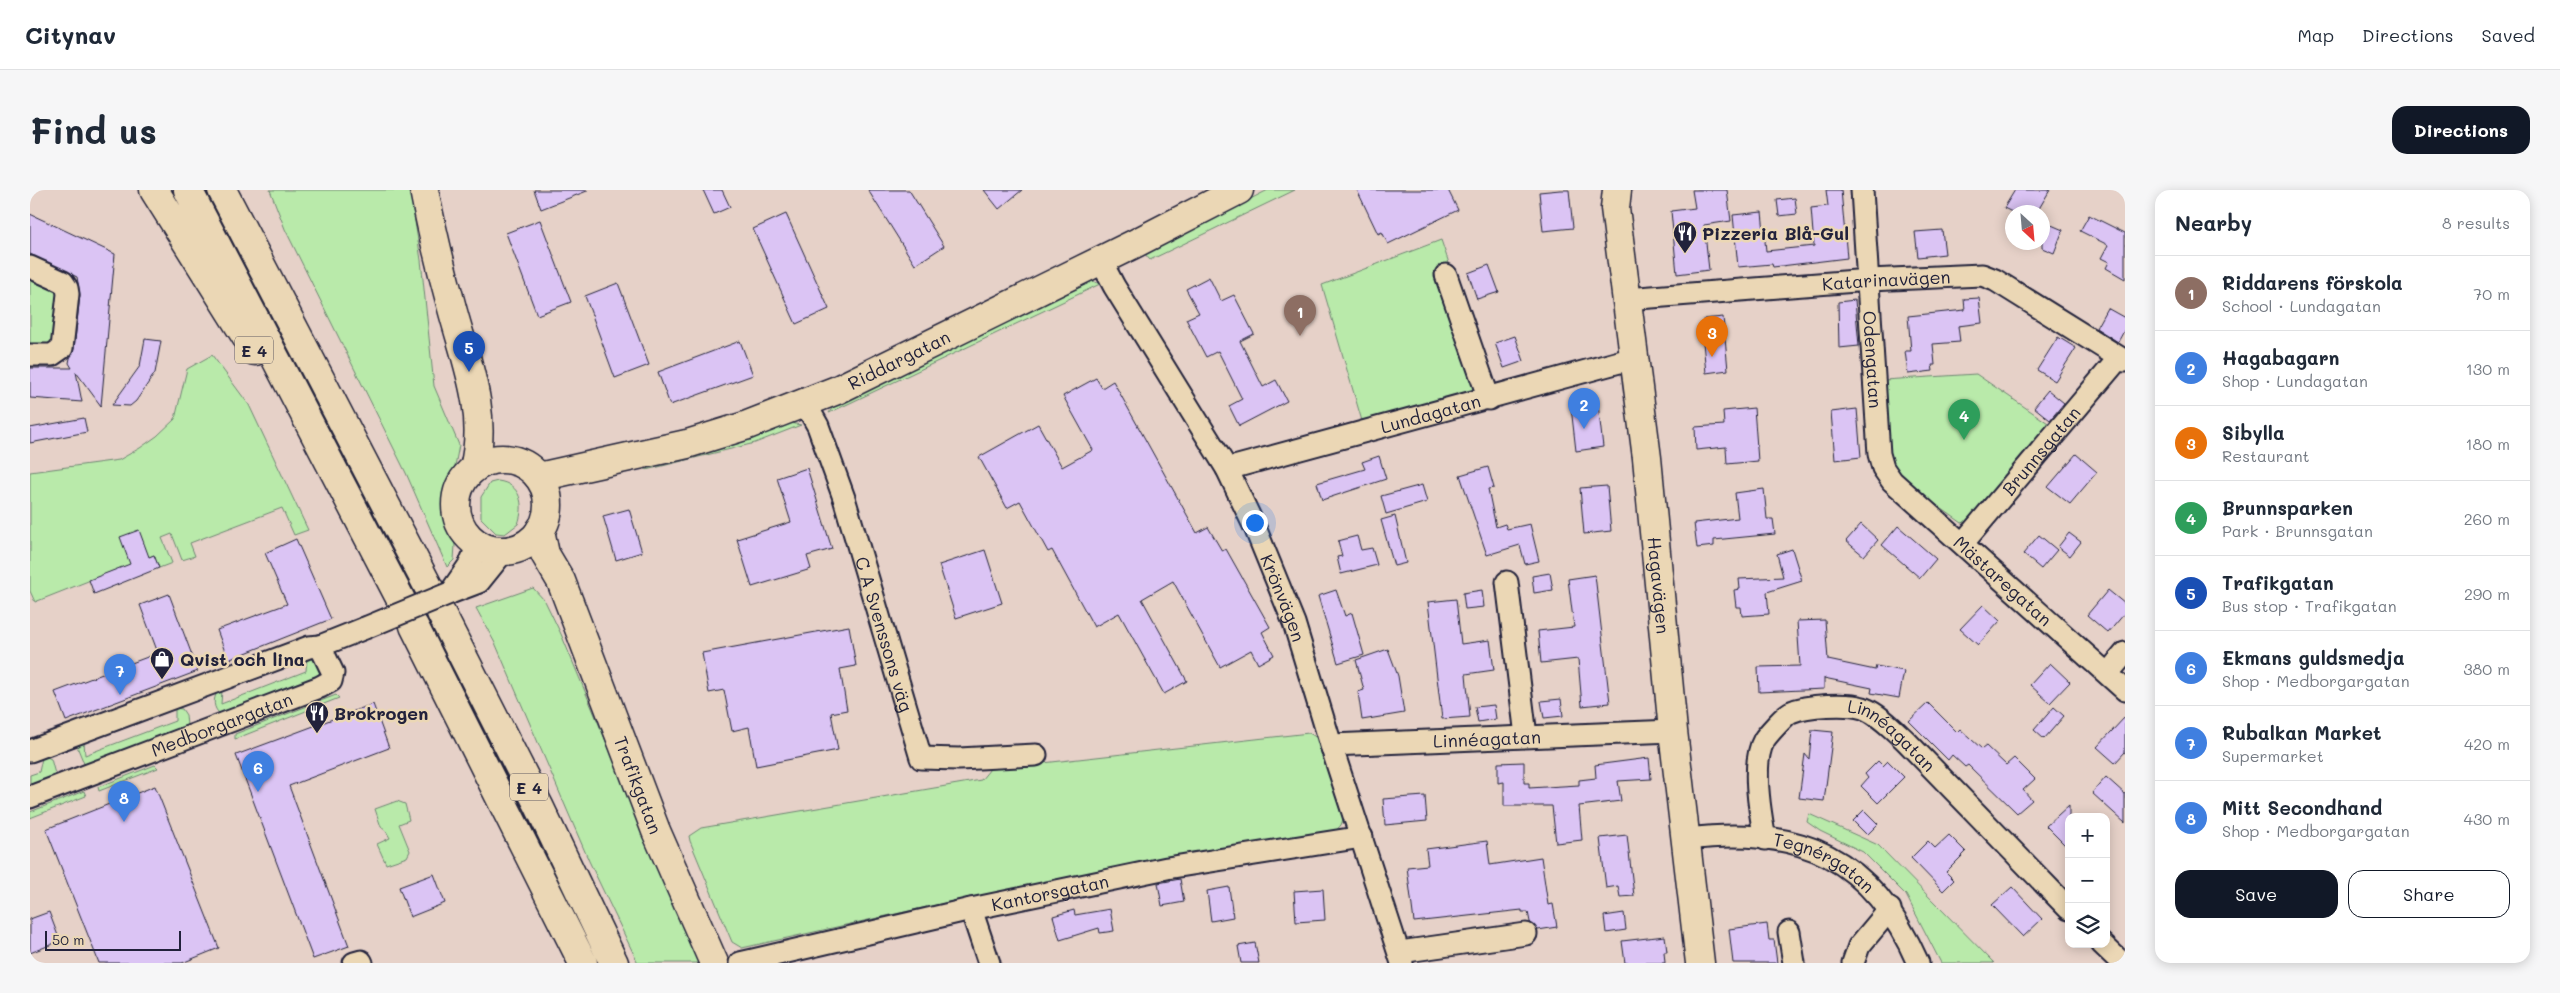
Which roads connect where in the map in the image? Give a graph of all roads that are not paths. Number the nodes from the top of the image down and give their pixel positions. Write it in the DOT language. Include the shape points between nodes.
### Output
graph roads {
  1 [pos="154,190"];
  2 [pos="188,190"];
  3 [pos="222,190"];
  4 [pos="242,190"];
  5 [pos="424,190"];
  6 [pos="1239,190"];
  7 [pos="1862,190"];
  8 [pos="1613,196"];
  9 [pos="1101,261"];
  10 [pos="30,268"];
  11 [pos="1446,275"];
  12 [pos="1869,280"];
  13 [pos="1626,299"];
  14 [pos="294,326"];
  15 [pos="30,355"];
  16 [pos="1634,358"];
  17 [pos="2122,359"];
  18 [pos="1489,399"];
  19 [pos="478,403"];
  20 [pos="805,403"];
  21 [pos="508,459"];
  22 [pos="474,468"];
  23 [pos="1883,468"];
  24 [pos="1227,469"];
  25 [pos="539,477"];
  26 [pos="356,508"];
  27 [pos="540,530"];
  28 [pos="1963,543"];
  29 [pos="506,551"];
  30 [pos="477,562"];
  31 [pos="1507,582"];
  32 [pos="440,598"];
  33 [pos="401,600"];
  34 [pos="569,605"];
  35 [pos="414,626"];
  36 [pos="320,646"];
  37 [pos="2125,652"];
  38 [pos="2108,673"];
  39 [pos="2125,690"];
  40 [pos="1674,731"];
  41 [pos="1526,736"];
  42 [pos="1331,745"];
  43 [pos="30,751"];
  44 [pos="1036,755"];
  45 [pos="30,798"];
  46 [pos="1362,837"];
  47 [pos="1765,838"];
  48 [pos="1688,839"];
  49 [pos="2065,905"];
  50 [pos="971,909"];
  51 [pos="1890,909"];
  52 [pos="1789,932"];
  53 [pos="1526,934"];
  54 [pos="2106,948"];
  55 [pos="1401,957"];
  56 [pos="1849,960"];
  57 [pos="354,963"];
  58 [pos="362,963"];
  59 [pos="583,963"];
  60 [pos="614,963"];
  61 [pos="714,963"];
  62 [pos="740,963"];
  63 [pos="989,963"];
  64 [pos="1700,963"];
  65 [pos="1794,963"];
  66 [pos="1918,963"];
  67 [pos="2122,963"];
  1 -- 26 [label="main road, E 4"];
  2 -- 26 [label="main road, E 4"];
  3 -- 14 [label="main road, E 4"];
  4 -- 14 [label="main road, E 4"];
  5 -- 19 [label="main road"];
  6 -- 9 [label="main road, Riddargatan"];
  7 -- 12 [label="street, Odengatan"];
  8 -- 13 [label="main road, Hagavägen"];
  9 -- 20 [label="main road, Riddargatan"];
  9 -- 24 [label="street, Krönvägen"];
  10 -- 15 [label="street" via="63,282 68,294 62,348 52,355"];
  11 -- 18 [label="street"];
  12 -- 13 [label="street, Katarinavägen"];
  12 -- 17 [label="street, Katarinavägen" via="1982,275"];
  12 -- 23 [label="street, Odengatan" via="1879,454"];
  13 -- 16 [label="main road, Hagavägen"];
  14 -- 32 [label="main road, E 4"];
  16 -- 18 [label="street, Lundagatan"];
  16 -- 40 [label="main road, Hagavägen"];
  17 -- 28 [label="street, Brunnsgatan"];
  18 -- 24 [label="street, Lundagatan"];
  19 -- 21 [label="main road"];
  19 -- 22 [label="main road" via="478,454"];
  20 -- 25 [label="main road, Riddargatan" via="687,444"];
  20 -- 44 [label="street, C A Svenssons väg" via="818,426 844,498 921,758"];
  21 -- 22 [label="main road" via="486,462"];
  21 -- 25 [label="main road" via="526,465"];
  22 -- 30 [label="main road" via="459,489 456,502"];
  23 -- 28 [label="street, Mästaregatan" via="1892,481"];
  24 -- 42 [label="street, Krönvägen" via="1294,623"];
  25 -- 27 [label="main road" via="546,490 548,504"];
  26 -- 33 [label="main road, E 4"];
  27 -- 29 [label="main road" via="531,541"];
  27 -- 34 [label="main road, Trafikgatan" via="545,554 561,581"];
  28 -- 38 [label="street, Mästaregatan"];
  29 -- 30 [label="main road"];
  29 -- 34 [label="main road, Trafikgatan" via="538,572"];
  30 -- 32 [label="street"];
  31 -- 41 [label="street"];
  32 -- 36 [label="street, bridge"];
  32 -- 60 [label="main road, E 4"];
  34 -- 61 [label="main road, Trafikgatan" via="656,831"];
  35 -- 59 [label="main road, E 4"];
  36 -- 43 [label="street" via="309,647"];
  36 -- 45 [label="street, Medborgargatan" via="333,673 331,681 320,687"];
  37 -- 38 [label="street"];
  38 -- 39 [label="street, Mästaregatan"];
  40 -- 41 [label="street, Linnéagatan"];
  40 -- 48 [label="main road, Hagavägen"];
  41 -- 42 [label="street, Linnéagatan"];
  42 -- 46 [label="street, Krönvägen"];
  46 -- 50 [label="street, Kantorsgatan" via="1167,868"];
  46 -- 55 [label="street, Krönvägen"];
  47 -- 48 [label="street, Tegnérgatan" via="1714,836"];
  47 -- 49 [label="street, Linnéagatan" via="1757,774 1764,740 1789,712 1827,705 1863,708 1906,741"];
  47 -- 51 [label="street, Tegnérgatan" via="1803,845 1840,862 1870,886"];
  48 -- 64 [label="main road, Hagavägen"];
  50 -- 62 [label="street, Kantorsgatan"];
  50 -- 63 [label="street"];
  51 -- 56 [label="street"];
  51 -- 66 [label="street, Tegnérgatan"];
  52 -- 65 [label="street"];
  53 -- 55 [label="street"];
  54 -- 67 [label="street"];
  57 -- 58 [label="street"];
}
